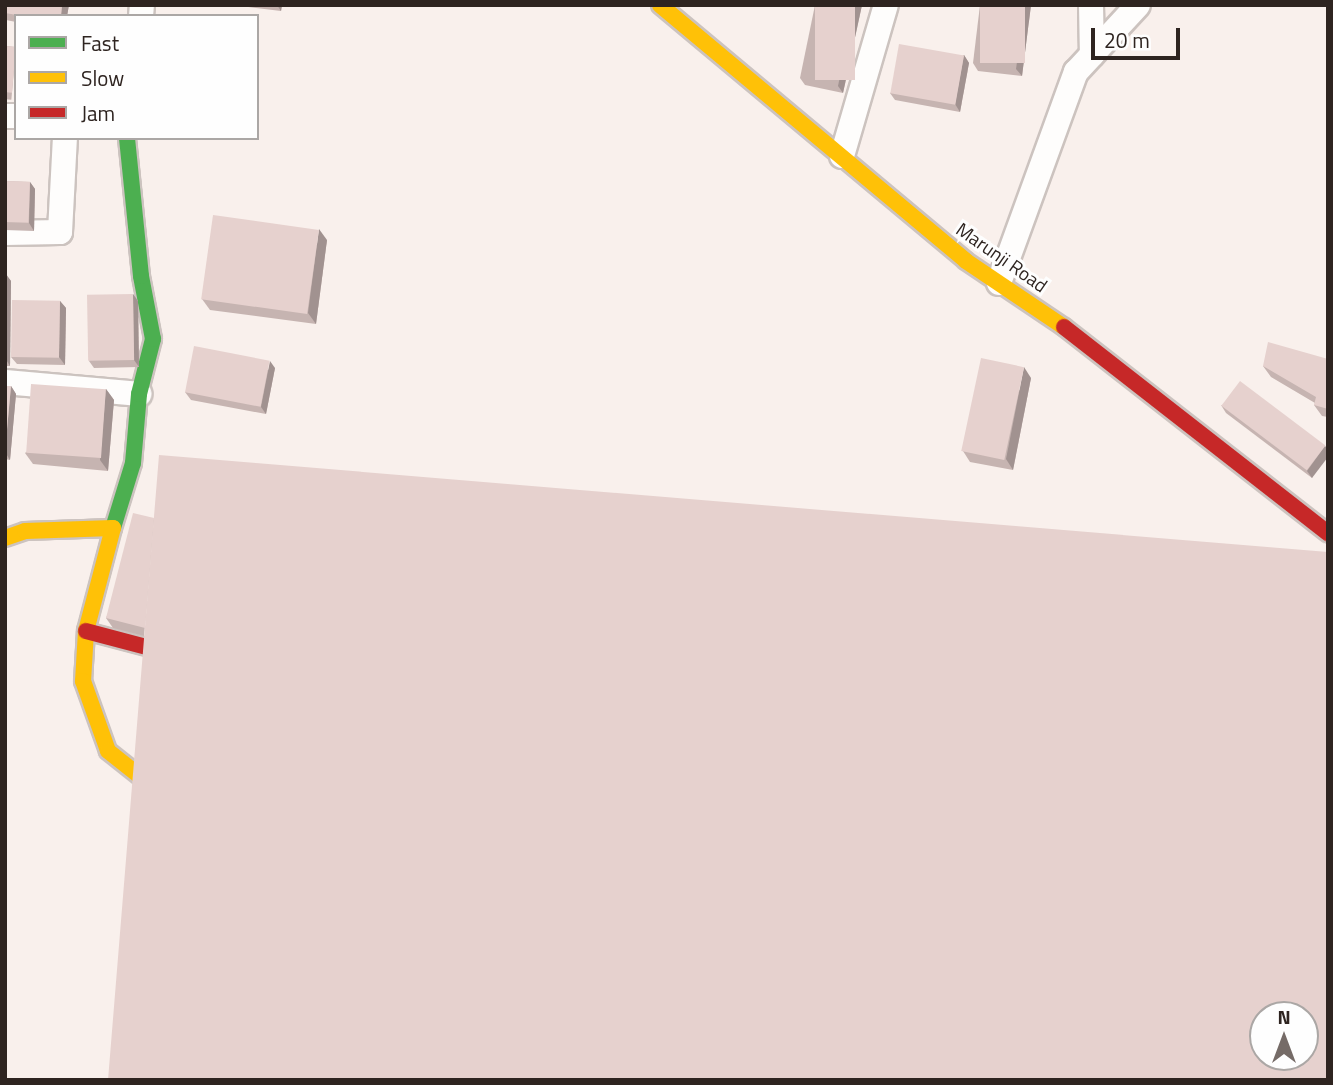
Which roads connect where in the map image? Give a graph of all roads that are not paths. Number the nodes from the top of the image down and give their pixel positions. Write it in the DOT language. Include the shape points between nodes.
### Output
graph roads {
  1 [pos="660,5"];
  2 [pos="886,5"];
  3 [pos="1091,5"];
  4 [pos="1138,5"];
  5 [pos="1092,55"];
  6 [pos="65,140"];
  7 [pos="127,140"];
  8 [pos="842,156"];
  9 [pos="5,233"];
  10 [pos="999,283"];
  11 [pos="5,382"];
  12 [pos="139,394"];
  13 [pos="113,528"];
  14 [pos="1328,533"];
  15 [pos="5,538"];
  16 [pos="86,631"];
  17 [pos="205,663"];
  18 [pos="181,808"];
  1 -- 8 [label="street, Marunji Road"];
  2 -- 8 [label="street"];
  3 -- 5 [label="street"];
  4 -- 5 [label="street"];
  5 -- 10 [label="street" via="1076,72"];
  6 -- 9 [label="street" via="60,232"];
  7 -- 12 [label="street" via="141,276 153,339"];
  8 -- 10 [label="street, Marunji Road" via="966,261"];
  10 -- 14 [label="street, Marunji Road" via="1082,339"];
  11 -- 12 [label="street"];
  12 -- 13 [label="street" via="134,463"];
  13 -- 15 [label="street" via="25,531"];
  13 -- 16 [label="street"];
  16 -- 17 [label="street"];
  16 -- 18 [label="street" via="83,681 108,751"];
}
